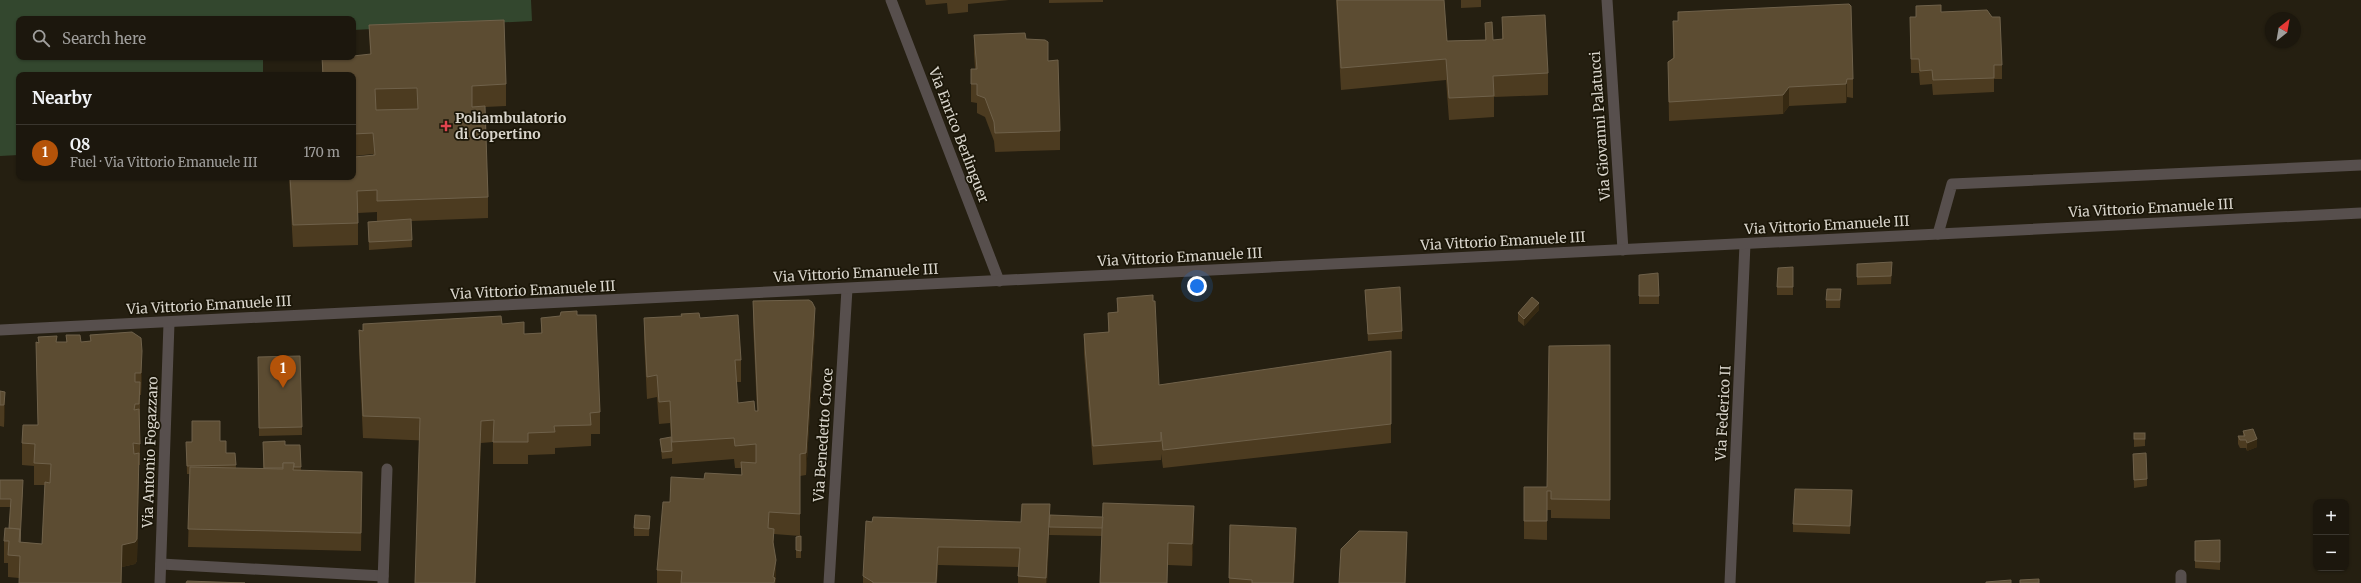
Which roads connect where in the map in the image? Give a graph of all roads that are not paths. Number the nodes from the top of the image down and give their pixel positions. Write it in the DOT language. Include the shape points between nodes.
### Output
graph roads {
  1 [pos="891,0"];
  2 [pos="1607,0"];
  3 [pos="2361,166"];
  4 [pos="2361,213"];
  5 [pos="1938,234"];
  6 [pos="1745,244"];
  7 [pos="1623,250"];
  8 [pos="999,281"];
  9 [pos="847,289"];
  10 [pos="170,323"];
  11 [pos="0,330"];
  12 [pos="387,469"];
  13 [pos="161,564"];
  14 [pos="383,580"];
  15 [pos="160,583"];
  16 [pos="829,583"];
  17 [pos="1730,583"];
  1 -- 8 [label="street, Via Enrico Berlinguer"];
  2 -- 7 [label="street, Via Giovanni Palatucci"];
  3 -- 5 [label="street" via="1952,184"];
  4 -- 5 [label="street, Via Vittorio Emanuele III"];
  5 -- 6 [label="street, Via Vittorio Emanuele III"];
  6 -- 7 [label="street, Via Vittorio Emanuele III"];
  6 -- 17 [label="street, Via Federico II"];
  7 -- 8 [label="street, Via Vittorio Emanuele III"];
  8 -- 9 [label="street, Via Vittorio Emanuele III"];
  9 -- 10 [label="street, Via Vittorio Emanuele III"];
  9 -- 16 [label="street, Via Benedetto Croce"];
  10 -- 11 [label="street, Via Vittorio Emanuele III"];
  10 -- 13 [label="street, Via Antonio Fogazzaro"];
  12 -- 14 [label="street"];
  13 -- 14 [label="street"];
  13 -- 15 [label="street, Via Antonio Fogazzaro"];
}
